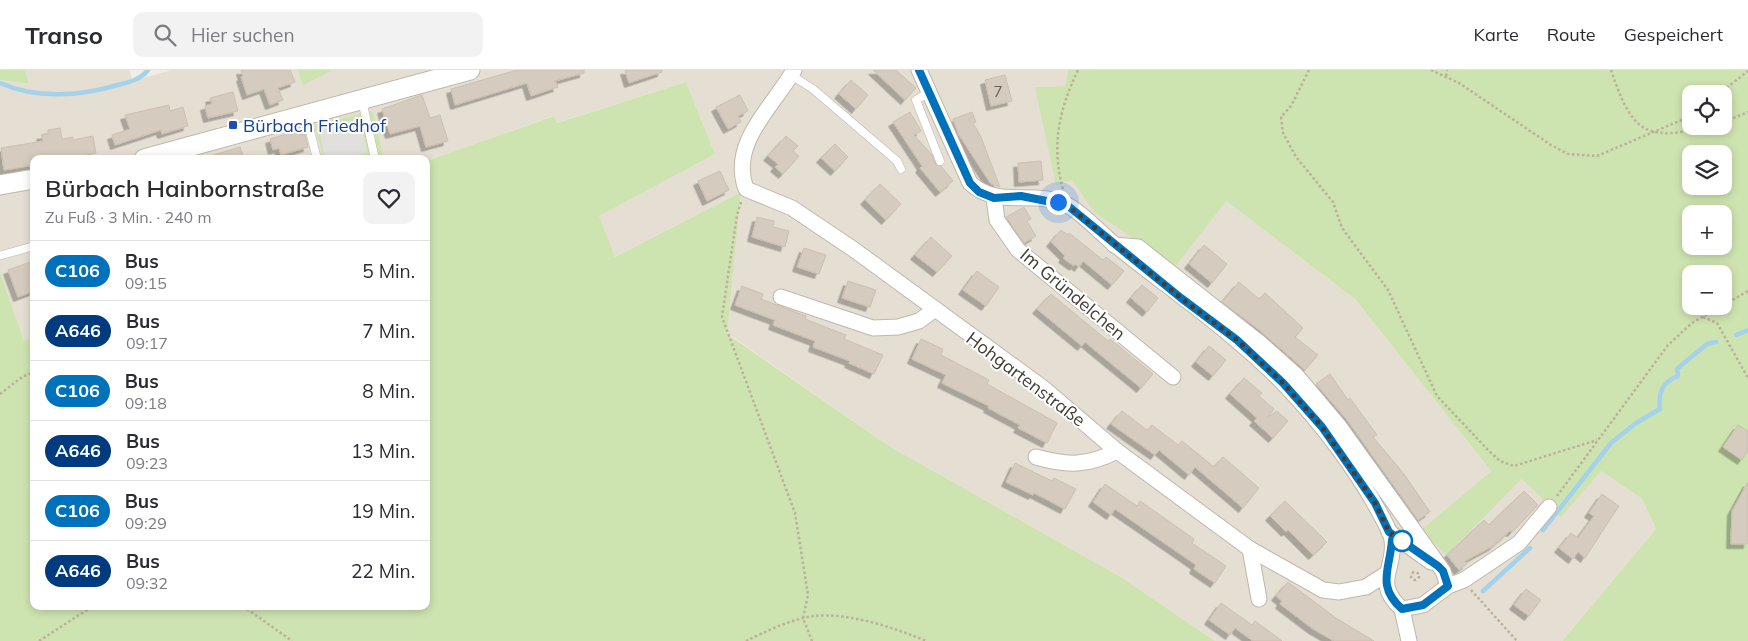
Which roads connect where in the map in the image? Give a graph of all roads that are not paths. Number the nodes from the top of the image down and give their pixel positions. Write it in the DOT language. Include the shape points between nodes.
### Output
graph roads {
  1 [pos="470,70"];
  2 [pos="919,70"];
  3 [pos="793,72"];
  4 [pos="930,92"];
  5 [pos="362,100"];
  6 [pos="306,115"];
  7 [pos="159,155"];
  8 [pos="316,155"];
  9 [pos="374,155"];
  10 [pos="940,161"];
  11 [pos="901,169"];
  12 [pos="30,180"];
  13 [pos="0,185"];
  14 [pos="994,198"];
  15 [pos="1114,244"];
  16 [pos="30,247"];
  17 [pos="2,255"];
  18 [pos="781,297"];
  19 [pos="934,310"];
  20 [pos="1174,377"];
  21 [pos="1117,451"];
  22 [pos="1036,457"];
  23 [pos="1549,507"];
  24 [pos="1389,532"];
  25 [pos="1250,549"];
  26 [pos="1438,566"];
  27 [pos="1386,574"];
  28 [pos="1448,586"];
  29 [pos="1259,600"];
  30 [pos="1402,609"];
  31 [pos="1409,641"];
  1 -- 5 [label="street"];
  2 -- 4 [label="street"];
  3 -- 11 [label="lane" via="897,161"];
  3 -- 19 [label="street, Hohgartenstraße" via="746,143 741,167 746,189 792,208"];
  4 -- 10 [label="lane" via="916,100"];
  4 -- 14 [label="street" via="970,183 979,192"];
  5 -- 6 [label="street"];
  5 -- 9 [label="lane"];
  6 -- 7 [label="street"];
  6 -- 8 [label="lane"];
  12 -- 13 [label="street"];
  14 -- 15 [label="street" via="1021,196 1067,205"];
  14 -- 20 [label="street, Im Gründelchen" via="997,220 1018,250"];
  15 -- 24 [label="street" via="1237,340 1283,383 1322,427 1375,503"];
  15 -- 26 [label="street" via="1138,247 1296,375 1339,426"];
  16 -- 17 [label="lane"];
  18 -- 19 [label="street" via="872,328 919,321"];
  19 -- 21 [label="street, Hohgartenstraße" via="1042,387"];
  21 -- 22 [label="street" via="1098,461 1081,464 1057,463"];
  21 -- 25 [label="street, Hohgartenstraße"];
  23 -- 28 [label="street" via="1519,543 1464,580"];
  24 -- 26 [label="street"];
  24 -- 27 [label="street" via="1392,540"];
  25 -- 27 [label="street, Hohgartenstraße" via="1323,590 1339,592 1366,587"];
  25 -- 29 [label="street"];
  26 -- 28 [label="street"];
  27 -- 30 [label="street" via="1386,590"];
  28 -- 30 [label="street" via="1423,605"];
  30 -- 31 [label="street"];
}
